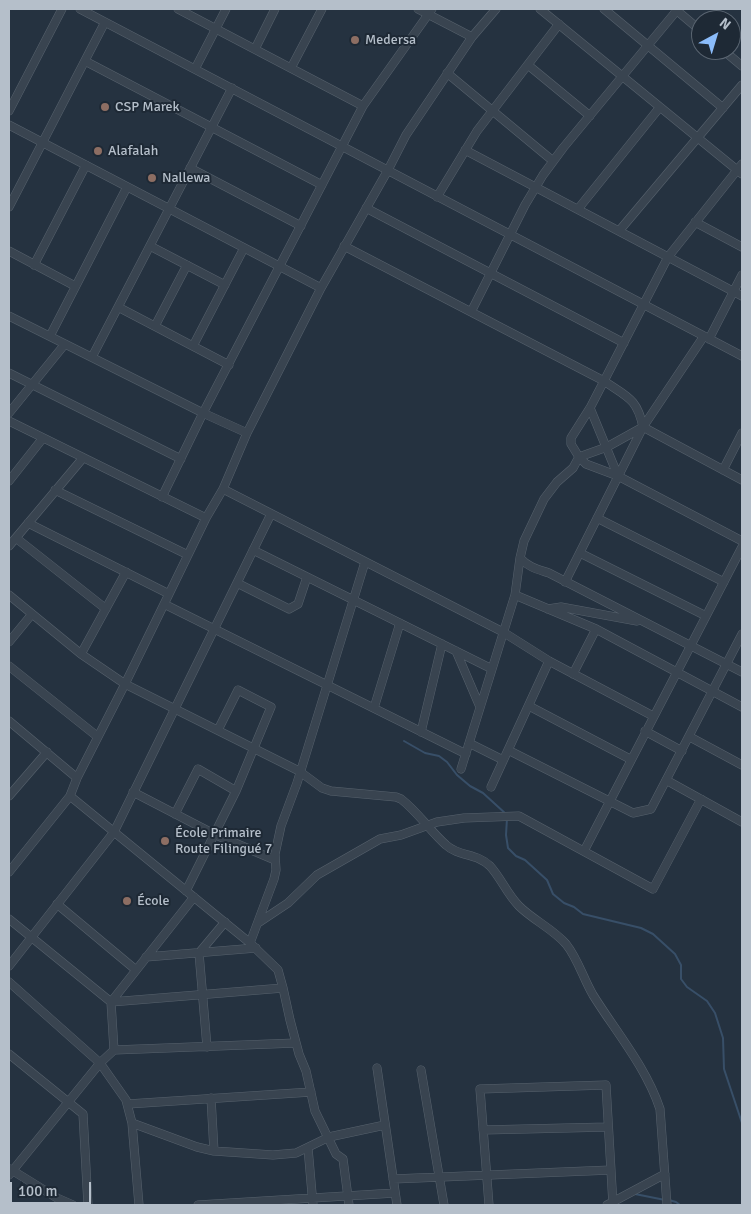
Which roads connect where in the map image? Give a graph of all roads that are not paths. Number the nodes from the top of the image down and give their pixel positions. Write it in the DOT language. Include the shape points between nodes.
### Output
graph roads {
  1 [pos="62,9"];
  2 [pos="80,9"];
  3 [pos="178,9"];
  4 [pos="226,9"];
  5 [pos="275,9"];
  6 [pos="322,9"];
  7 [pos="418,9"];
  8 [pos="496,9"];
  9 [pos="540,9"];
  10 [pos="604,9"];
  11 [pos="676,9"];
  12 [pos="430,11"];
  13 [pos="105,22"];
  14 [pos="691,22"];
  15 [pos="560,24"];
  16 [pos="215,28"];
  17 [pos="472,37"];
  18 [pos="648,45"];
  19 [pos="254,49"];
  20 [pos="85,61"];
  21 [pos="528,65"];
  22 [pos="194,68"];
  23 [pos="291,68"];
  24 [pos="447,73"];
  25 [pos="623,76"];
  26 [pos="742,86"];
  27 [pos="232,88"];
  28 [pos="364,106"];
  29 [pos="660,107"];
  30 [pos="723,108"];
  31 [pos="9,111"];
  32 [pos="492,111"];
  33 [pos="590,116"];
  34 [pos="9,125"];
  35 [pos="211,127"];
  36 [pos="698,138"];
  37 [pos="42,142"];
  38 [pos="343,146"];
  39 [pos="465,150"];
  40 [pos="554,161"];
  41 [pos="86,165"];
  42 [pos="190,168"];
  43 [pos="388,170"];
  44 [pos="740,170"];
  45 [pos="322,185"];
  46 [pos="127,187"];
  47 [pos="535,187"];
  48 [pos="437,197"];
  49 [pos="9,207"];
  50 [pos="366,208"];
  51 [pos="169,209"];
  52 [pos="578,209"];
  53 [pos="695,222"];
  54 [pos="301,226"];
  55 [pos="619,231"];
  56 [pos="510,235"];
  57 [pos="150,246"];
  58 [pos="344,246"];
  59 [pos="742,247"];
  60 [pos="244,248"];
  61 [pos="9,252"];
  62 [pos="668,257"];
  63 [pos="34,265"];
  64 [pos="187,265"];
  65 [pos="280,267"];
  66 [pos="490,273"];
  67 [pos="742,275"];
  68 [pos="225,285"];
  69 [pos="75,286"];
  70 [pos="321,288"];
  71 [pos="734,292"];
  72 [pos="742,296"];
  73 [pos="644,304"];
  74 [pos="118,307"];
  75 [pos="471,312"];
  76 [pos="9,316"];
  77 [pos="155,326"];
  78 [pos="50,336"];
  79 [pos="707,337"];
  80 [pos="624,343"];
  81 [pos="65,344"];
  82 [pos="193,346"];
  83 [pos="742,356"];
  84 [pos="92,357"];
  85 [pos="229,365"];
  86 [pos="9,373"];
  87 [pos="604,381"];
  88 [pos="31,385"];
  89 [pos="590,408"];
  90 [pos="9,413"];
  91 [pos="204,413"];
  92 [pos="9,421"];
  93 [pos="643,427"];
  94 [pos="247,433"];
  95 [pos="742,433"];
  96 [pos="43,438"];
  97 [pos="607,447"];
  98 [pos="579,457"];
  99 [pos="83,458"];
  100 [pos="181,459"];
  101 [pos="723,470"];
  102 [pos="618,476"];
  103 [pos="742,480"];
  104 [pos="9,481"];
  105 [pos="223,489"];
  106 [pos="55,490"];
  107 [pos="162,497"];
  108 [pos="271,514"];
  109 [pos="206,518"];
  110 [pos="597,518"];
  111 [pos="28,523"];
  112 [pos="16,538"];
  113 [pos="742,541"];
  114 [pos="9,546"];
  115 [pos="742,547"];
  116 [pos="253,550"];
  117 [pos="580,552"];
  118 [pos="188,555"];
  119 [pos="520,558"];
  120 [pos="365,562"];
  121 [pos="126,572"];
  122 [pos="307,577"];
  123 [pos="565,582"];
  124 [pos="724,582"];
  125 [pos="237,583"];
  126 [pos="168,594"];
  127 [pos="9,595"];
  128 [pos="515,595"];
  129 [pos="353,599"];
  130 [pos="164,604"];
  131 [pos="548,609"];
  132 [pos="106,610"];
  133 [pos="32,614"];
  134 [pos="706,616"];
  135 [pos="400,623"];
  136 [pos="646,623"];
  137 [pos="214,629"];
  138 [pos="596,629"];
  139 [pos="503,632"];
  140 [pos="742,634"];
  141 [pos="9,642"];
  142 [pos="442,644"];
  143 [pos="691,645"];
  144 [pos="456,651"];
  145 [pos="81,654"];
  146 [pos="549,661"];
  147 [pos="726,664"];
  148 [pos="9,666"];
  149 [pos="492,669"];
  150 [pos="676,672"];
  151 [pos="742,672"];
  152 [pos="573,674"];
  153 [pos="125,684"];
  154 [pos="326,685"];
  155 [pos="712,691"];
  156 [pos="529,706"];
  157 [pos="480,707"];
  158 [pos="742,707"];
  159 [pos="374,708"];
  160 [pos="175,709"];
  161 [pos="653,716"];
  162 [pos="10,726"];
  163 [pos="218,730"];
  164 [pos="645,731"];
  165 [pos="421,732"];
  166 [pos="690,737"];
  167 [pos="98,738"];
  168 [pos="469,743"];
  169 [pos="254,749"];
  170 [pos="508,750"];
  171 [pos="682,751"];
  172 [pos="46,752"];
  173 [pos="466,754"];
  174 [pos="630,759"];
  175 [pos="503,760"];
  176 [pos="742,765"];
  177 [pos="461,769"];
  178 [pos="300,771"];
  179 [pos="77,778"];
  180 [pos="666,780"];
  181 [pos="491,787"];
  182 [pos="236,791"];
  183 [pos="134,792"];
  184 [pos="9,796"];
  185 [pos="70,796"];
  186 [pos="701,799"];
  187 [pos="608,802"];
  188 [pos="175,814"];
  189 [pos="742,822"];
  190 [pos="428,825"];
  191 [pos="114,832"];
  192 [pos="216,835"];
  193 [pos="584,851"];
  194 [pos="9,858"];
  195 [pos="275,860"];
  196 [pos="16,864"];
  197 [pos="9,872"];
  198 [pos="186,891"];
  199 [pos="194,897"];
  200 [pos="57,904"];
  201 [pos="9,919"];
  202 [pos="225,922"];
  203 [pos="258,923"];
  204 [pos="31,937"];
  205 [pos="253,946"];
  206 [pos="200,953"];
  207 [pos="146,957"];
  208 [pos="9,966"];
  209 [pos="136,970"];
  210 [pos="9,982"];
  211 [pos="283,988"];
  212 [pos="203,995"];
  213 [pos="111,1002"];
  214 [pos="296,1043"];
  215 [pos="207,1047"];
  216 [pos="114,1050"];
  217 [pos="9,1054"];
  218 [pos="100,1063"];
  219 [pos="377,1068"];
  220 [pos="421,1070"];
  221 [pos="312,1092"];
  222 [pos="211,1098"];
  223 [pos="68,1102"];
  224 [pos="128,1104"];
  225 [pos="132,1123"];
  226 [pos="385,1124"];
  227 [pos="608,1127"];
  228 [pos="483,1130"];
  229 [pos="329,1137"];
  230 [pos="308,1148"];
  231 [pos="214,1151"];
  232 [pos="611,1170"];
  233 [pos="10,1172"];
  234 [pos="665,1174"];
  235 [pos="487,1175"];
  236 [pos="439,1177"];
  237 [pos="393,1179"];
  238 [pos="395,1193"];
  239 [pos="348,1196"];
  240 [pos="312,1202"];
  241 [pos="233,1204"];
  242 [pos="611,1204"];
  243 [pos="73,1205"];
  244 [pos="88,1205"];
  245 [pos="139,1205"];
  246 [pos="198,1205"];
  247 [pos="349,1205"];
  248 [pos="397,1205"];
  249 [pos="444,1205"];
  250 [pos="489,1205"];
  251 [pos="668,1205"];
  1 -- 31 [label="street"];
  2 -- 13 [label="street"];
  3 -- 16 [label="street"];
  4 -- 16 [label="street"];
  5 -- 19 [label="street"];
  6 -- 23 [label="street"];
  7 -- 12 [label="street"];
  8 -- 17 [label="street"];
  9 -- 15 [label="street"];
  10 -- 18 [label="street"];
  11 -- 14 [label="street"];
  11 -- 18 [label="street"];
  12 -- 17 [label="street"];
  12 -- 28 [label="street"];
  13 -- 20 [label="street"];
  13 -- 22 [label="street"];
  15 -- 21 [label="street"];
  15 -- 25 [label="street"];
  16 -- 19 [label="street"];
  16 -- 22 [label="street"];
  17 -- 24 [label="street"];
  18 -- 25 [label="street"];
  18 -- 30 [label="street"];
  19 -- 23 [label="street"];
  20 -- 35 [label="street"];
  20 -- 37 [label="street"];
  21 -- 32 [label="street"];
  21 -- 33 [label="street"];
  22 -- 27 [label="street"];
  23 -- 28 [label="street"];
  24 -- 32 [label="street"];
  24 -- 43 [label="street" via="406,135"];
  25 -- 29 [label="street"];
  25 -- 33 [label="street"];
  26 -- 30 [label="street"];
  27 -- 35 [label="street"];
  27 -- 38 [label="street"];
  28 -- 38 [label="street"];
  29 -- 36 [label="street"];
  29 -- 52 [label="street"];
  30 -- 36 [label="street"];
  32 -- 39 [label="street"];
  32 -- 40 [label="street"];
  33 -- 40 [label="street"];
  34 -- 37 [label="street"];
  35 -- 42 [label="street"];
  35 -- 45 [label="street"];
  36 -- 44 [label="street"];
  36 -- 55 [label="street"];
  37 -- 41 [label="street"];
  37 -- 49 [label="street"];
  38 -- 43 [label="street"];
  38 -- 45 [label="street"];
  39 -- 47 [label="street"];
  39 -- 48 [label="street"];
  40 -- 47 [label="street"];
  41 -- 46 [label="street"];
  41 -- 63 [label="street"];
  42 -- 51 [label="street"];
  42 -- 54 [label="street"];
  43 -- 48 [label="street"];
  43 -- 50 [label="street"];
  44 -- 53 [label="street"];
  45 -- 54 [label="street"];
  46 -- 51 [label="street"];
  46 -- 69 [label="street"];
  47 -- 52 [label="street"];
  47 -- 56 [label="street"];
  48 -- 56 [label="street"];
  50 -- 58 [label="street"];
  50 -- 66 [label="street"];
  51 -- 57 [label="street"];
  51 -- 60 [label="street"];
  52 -- 55 [label="street"];
  53 -- 59 [label="street"];
  53 -- 62 [label="street"];
  54 -- 65 [label="street"];
  55 -- 62 [label="street"];
  56 -- 66 [label="street"];
  56 -- 73 [label="street"];
  57 -- 64 [label="street"];
  57 -- 74 [label="street"];
  58 -- 70 [label="street"];
  58 -- 75 [label="street"];
  60 -- 65 [label="street"];
  60 -- 68 [label="street"];
  61 -- 63 [label="street"];
  62 -- 71 [label="street"];
  62 -- 73 [label="street"];
  63 -- 69 [label="street"];
  64 -- 68 [label="street"];
  64 -- 77 [label="street"];
  65 -- 70 [label="street"];
  65 -- 85 [label="street"];
  66 -- 75 [label="street"];
  66 -- 80 [label="street"];
  67 -- 71 [label="street"];
  68 -- 82 [label="street"];
  69 -- 78 [label="street"];
  70 -- 94 [label="street"];
  71 -- 72 [label="street"];
  71 -- 79 [label="street"];
  73 -- 79 [label="street"];
  73 -- 80 [label="street"];
  74 -- 77 [label="street"];
  74 -- 84 [label="street"];
  75 -- 87 [label="street"];
  76 -- 78 [label="street"];
  77 -- 82 [label="street"];
  78 -- 81 [label="street"];
  79 -- 83 [label="street"];
  79 -- 93 [label="street"];
  80 -- 87 [label="street"];
  81 -- 84 [label="street"];
  81 -- 88 [label="street"];
  82 -- 85 [label="street"];
  84 -- 91 [label="street"];
  85 -- 91 [label="street"];
  86 -- 88 [label="street"];
  87 -- 89 [label="street"];
  87 -- 93 [label="street" via="635,403"];
  88 -- 90 [label="street"];
  88 -- 100 [label="street"];
  89 -- 97 [label="street"];
  89 -- 98 [label="street" via="570,438"];
  91 -- 94 [label="street"];
  91 -- 100 [label="street"];
  92 -- 96 [label="street"];
  93 -- 97 [label="street"];
  93 -- 101 [label="street"];
  93 -- 102 [label="street"];
  94 -- 105 [label="street"];
  95 -- 101 [label="street"];
  96 -- 99 [label="street"];
  96 -- 104 [label="street"];
  97 -- 98 [label="street"];
  97 -- 102 [label="street"];
  98 -- 102 [label="street" via="586,464"];
  98 -- 119 [label="street" via="544,499 524,541"];
  99 -- 106 [label="street"];
  99 -- 107 [label="street"];
  100 -- 107 [label="street"];
  101 -- 103 [label="street"];
  102 -- 110 [label="street"];
  102 -- 113 [label="street"];
  105 -- 108 [label="street"];
  105 -- 109 [label="street"];
  106 -- 111 [label="street"];
  106 -- 118 [label="street"];
  107 -- 109 [label="street"];
  108 -- 116 [label="street"];
  108 -- 120 [label="street"];
  109 -- 118 [label="street"];
  110 -- 117 [label="street"];
  110 -- 124 [label="street"];
  111 -- 112 [label="street"];
  111 -- 121 [label="street"];
  112 -- 114 [label="street"];
  112 -- 132 [label="street"];
  115 -- 124 [label="street"];
  116 -- 122 [label="street"];
  116 -- 125 [label="street"];
  117 -- 123 [label="street"];
  117 -- 134 [label="street"];
  118 -- 126 [label="street"];
  119 -- 123 [label="street"];
  119 -- 128 [label="street"];
  120 -- 129 [label="street"];
  120 -- 139 [label="street"];
  121 -- 126 [label="street"];
  121 -- 132 [label="street"];
  122 -- 125 [label="street" via="298,604 289,609"];
  122 -- 129 [label="street"];
  123 -- 136 [label="street"];
  124 -- 134 [label="street"];
  125 -- 137 [label="street"];
  126 -- 130 [label="street"];
  127 -- 133 [label="street"];
  128 -- 131 [label="street"];
  128 -- 139 [label="street"];
  129 -- 135 [label="street"];
  129 -- 154 [label="street"];
  130 -- 137 [label="street"];
  130 -- 153 [label="street"];
  131 -- 136 [label="street" via="561,607"];
  131 -- 138 [label="street"];
  132 -- 145 [label="street"];
  133 -- 141 [label="street"];
  133 -- 145 [label="street"];
  134 -- 143 [label="street"];
  135 -- 142 [label="street"];
  135 -- 159 [label="street"];
  136 -- 143 [label="street"];
  137 -- 154 [label="street"];
  137 -- 160 [label="street"];
  138 -- 150 [label="street"];
  138 -- 152 [label="street"];
  139 -- 146 [label="street"];
  139 -- 149 [label="street"];
  140 -- 147 [label="street"];
  142 -- 144 [label="street"];
  142 -- 165 [label="street"];
  143 -- 147 [label="street"];
  143 -- 150 [label="street"];
  144 -- 149 [label="street"];
  144 -- 157 [label="street"];
  145 -- 153 [label="street"];
  146 -- 152 [label="street"];
  146 -- 156 [label="street"];
  147 -- 151 [label="street"];
  147 -- 155 [label="street"];
  148 -- 167 [label="street"];
  149 -- 157 [label="street"];
  150 -- 155 [label="street"];
  150 -- 161 [label="street"];
  152 -- 161 [label="street"];
  153 -- 160 [label="street"];
  153 -- 167 [label="street"];
  154 -- 159 [label="street"];
  154 -- 178 [label="street"];
  155 -- 158 [label="street"];
  155 -- 166 [label="street"];
  156 -- 170 [label="street"];
  156 -- 174 [label="street"];
  157 -- 168 [label="street"];
  159 -- 165 [label="street"];
  160 -- 163 [label="street"];
  160 -- 183 [label="street"];
  161 -- 164 [label="street"];
  162 -- 172 [label="street"];
  163 -- 169 [label="street"];
  163 -- 169 [label="street" via="238,690 263,702 271,707"];
  164 -- 171 [label="street"];
  164 -- 174 [label="street"];
  165 -- 173 [label="street"];
  166 -- 171 [label="street"];
  166 -- 176 [label="street"];
  167 -- 179 [label="street"];
  168 -- 173 [label="street"];
  168 -- 175 [label="street"];
  169 -- 178 [label="street"];
  169 -- 182 [label="street"];
  170 -- 175 [label="street"];
  170 -- 187 [label="street"];
  171 -- 180 [label="street"];
  172 -- 179 [label="street"];
  172 -- 184 [label="street"];
  173 -- 177 [label="street"];
  174 -- 187 [label="street"];
  175 -- 181 [label="street"];
  178 -- 190 [label="street" via="326,790 401,798"];
  178 -- 195 [label="street" via="281,826"];
  179 -- 185 [label="street"];
  180 -- 186 [label="street"];
  180 -- 187 [label="street" via="651,809 633,813"];
  182 -- 188 [label="street" via="198,769"];
  182 -- 192 [label="street"];
  183 -- 188 [label="street"];
  183 -- 191 [label="street"];
  185 -- 191 [label="street"];
  185 -- 196 [label="street"];
  186 -- 189 [label="street"];
  186 -- 193 [label="street" via="653,889"];
  187 -- 193 [label="street"];
  188 -- 192 [label="street"];
  190 -- 193 [label="street" via="464,818 519,816"];
  190 -- 203 [label="street" via="401,835 380,838 317,875 288,903"];
  190 -- 234 [label="street" via="452,850 474,856 489,866 519,906 570,950 592,993 656,1096"];
  191 -- 198 [label="street"];
  191 -- 200 [label="street"];
  192 -- 195 [label="street"];
  192 -- 198 [label="street"];
  194 -- 196 [label="street"];
  195 -- 203 [label="street" via="274,878"];
  196 -- 197 [label="street"];
  198 -- 199 [label="street"];
  199 -- 202 [label="street"];
  199 -- 207 [label="street"];
  200 -- 204 [label="street"];
  200 -- 209 [label="street"];
  201 -- 204 [label="street"];
  202 -- 205 [label="street"];
  202 -- 206 [label="street"];
  203 -- 205 [label="street"];
  204 -- 208 [label="street"];
  204 -- 213 [label="street"];
  205 -- 206 [label="street"];
  205 -- 211 [label="street" via="278,970"];
  206 -- 207 [label="street"];
  206 -- 212 [label="street"];
  207 -- 209 [label="street"];
  209 -- 213 [label="street"];
  210 -- 218 [label="street"];
  211 -- 212 [label="street"];
  211 -- 214 [label="street"];
  212 -- 213 [label="street"];
  212 -- 215 [label="street"];
  213 -- 216 [label="street"];
  214 -- 215 [label="street"];
  214 -- 221 [label="street"];
  215 -- 216 [label="street"];
  216 -- 218 [label="street"];
  217 -- 223 [label="street"];
  218 -- 223 [label="street"];
  218 -- 224 [label="street"];
  219 -- 226 [label="street"];
  220 -- 236 [label="street"];
  221 -- 222 [label="street"];
  221 -- 229 [label="street" via="315,1111"];
  222 -- 224 [label="street"];
  222 -- 231 [label="street"];
  223 -- 233 [label="street"];
  223 -- 244 [label="street" via="83,1114"];
  224 -- 225 [label="street"];
  225 -- 231 [label="street"];
  225 -- 245 [label="street"];
  226 -- 229 [label="street"];
  226 -- 237 [label="street"];
  227 -- 228 [label="street"];
  227 -- 228 [label="street" via="606,1084 480,1089"];
  227 -- 232 [label="street"];
  228 -- 235 [label="street"];
  229 -- 230 [label="street"];
  229 -- 239 [label="street" via="336,1154 343,1159"];
  230 -- 231 [label="street" via="296,1153 273,1155"];
  230 -- 240 [label="street"];
  232 -- 235 [label="street"];
  232 -- 242 [label="street"];
  233 -- 243 [label="street"];
  234 -- 242 [label="street"];
  234 -- 251 [label="street"];
  235 -- 236 [label="street"];
  235 -- 250 [label="street"];
  236 -- 237 [label="street"];
  236 -- 249 [label="street"];
  237 -- 238 [label="street"];
  238 -- 239 [label="street"];
  238 -- 248 [label="street"];
  239 -- 240 [label="street"];
  239 -- 247 [label="street"];
  240 -- 241 [label="street"];
  241 -- 246 [label="street"];
}
